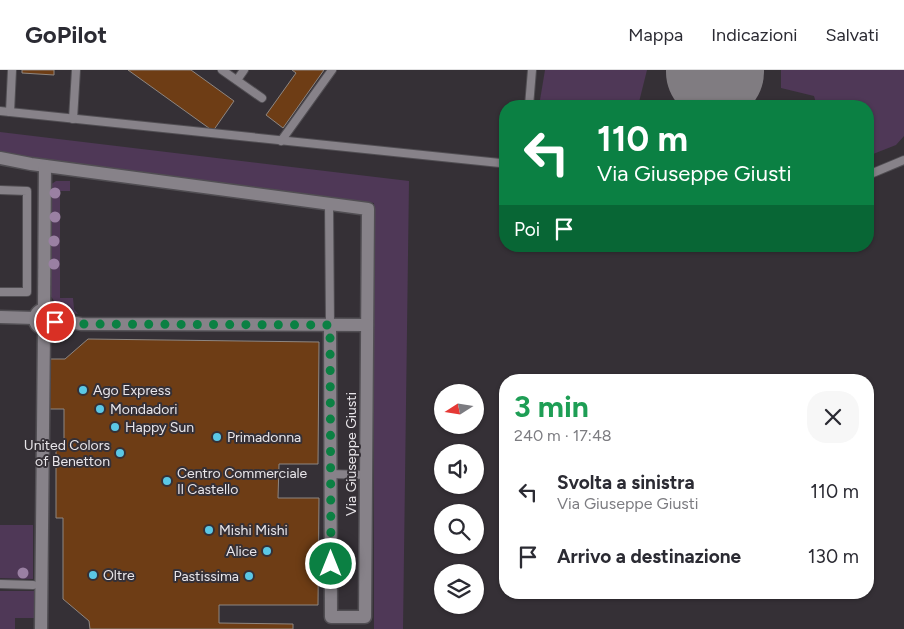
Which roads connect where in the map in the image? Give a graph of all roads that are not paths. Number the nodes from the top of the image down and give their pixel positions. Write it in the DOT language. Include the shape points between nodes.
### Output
graph roads {
  1 [pos="12,70"];
  2 [pos="76,70"];
  3 [pos="222,70"];
  4 [pos="244,70"];
  5 [pos="332,70"];
  6 [pos="532,70"];
  7 [pos="236,80"];
  8 [pos="262,98"];
  9 [pos="530,100"];
  10 [pos="0,112"];
  11 [pos="10,112"];
  12 [pos="73,119"];
  13 [pos="281,141"];
  14 [pos="0,158"];
  15 [pos="904,160"];
  16 [pos="0,163"];
  17 [pos="499,163"];
  18 [pos="31,164"];
  19 [pos="45,166"];
  20 [pos="874,172"];
  21 [pos="0,190"];
  22 [pos="329,203"];
  23 [pos="27,225"];
  24 [pos="44,225"];
  25 [pos="27,260"];
  26 [pos="44,260"];
  27 [pos="0,292"];
  28 [pos="40,313"];
  29 [pos="0,317"];
  30 [pos="55,319"];
  31 [pos="330,325"];
  32 [pos="367,325"];
  33 [pos="44,329"];
  34 [pos="330,474"];
  35 [pos="366,475"];
  36 [pos="0,584"];
  37 [pos="33,585"];
  38 [pos="41,629"];
  1 -- 11 [label="lane"];
  2 -- 12 [label="lane"];
  3 -- 7 [label="lane"];
  4 -- 7 [label="lane"];
  5 -- 13 [label="lane"];
  6 -- 9 [label="lane"];
  7 -- 8 [label="lane"];
  10 -- 11 [label="lane"];
  11 -- 12 [label="lane"];
  12 -- 13 [label="lane"];
  13 -- 17 [label="lane"];
  14 -- 18 [label="street, Via Giuseppe Giusti"];
  15 -- 20 [label="lane"];
  16 -- 18 [label="street, Via Giuseppe Giusti"];
  18 -- 19 [label="street, Via Giuseppe Giusti"];
  19 -- 22 [label="street, Via Giuseppe Giusti"];
  19 -- 24 [label="street"];
  21 -- 23 [label="lane" via="27,191"];
  22 -- 31 [label="lane"];
  22 -- 32 [label="street, Via Giuseppe Giusti" via="368,208"];
  23 -- 24 [label="lane"];
  23 -- 25 [label="lane"];
  24 -- 26 [label="street"];
  25 -- 26 [label="lane"];
  25 -- 27 [label="lane" via="27,292"];
  26 -- 28 [label="street"];
  28 -- 29 [label="street"];
  28 -- 30 [label="street" via="53,313"];
  28 -- 33 [label="street" via="37,324"];
  30 -- 31 [label="street" via="81,324"];
  30 -- 33 [label="street" via="52,327"];
  31 -- 32 [label="street"];
  31 -- 34 [label="street, Via Giuseppe Giusti"];
  32 -- 35 [label="street, Via Giuseppe Giusti"];
  33 -- 38 [label="street"];
  34 -- 35 [label="lane"];
  34 -- 35 [label="street, Via Giuseppe Giusti" via="331,617 365,617"];
  36 -- 37 [label="lane"];
}
